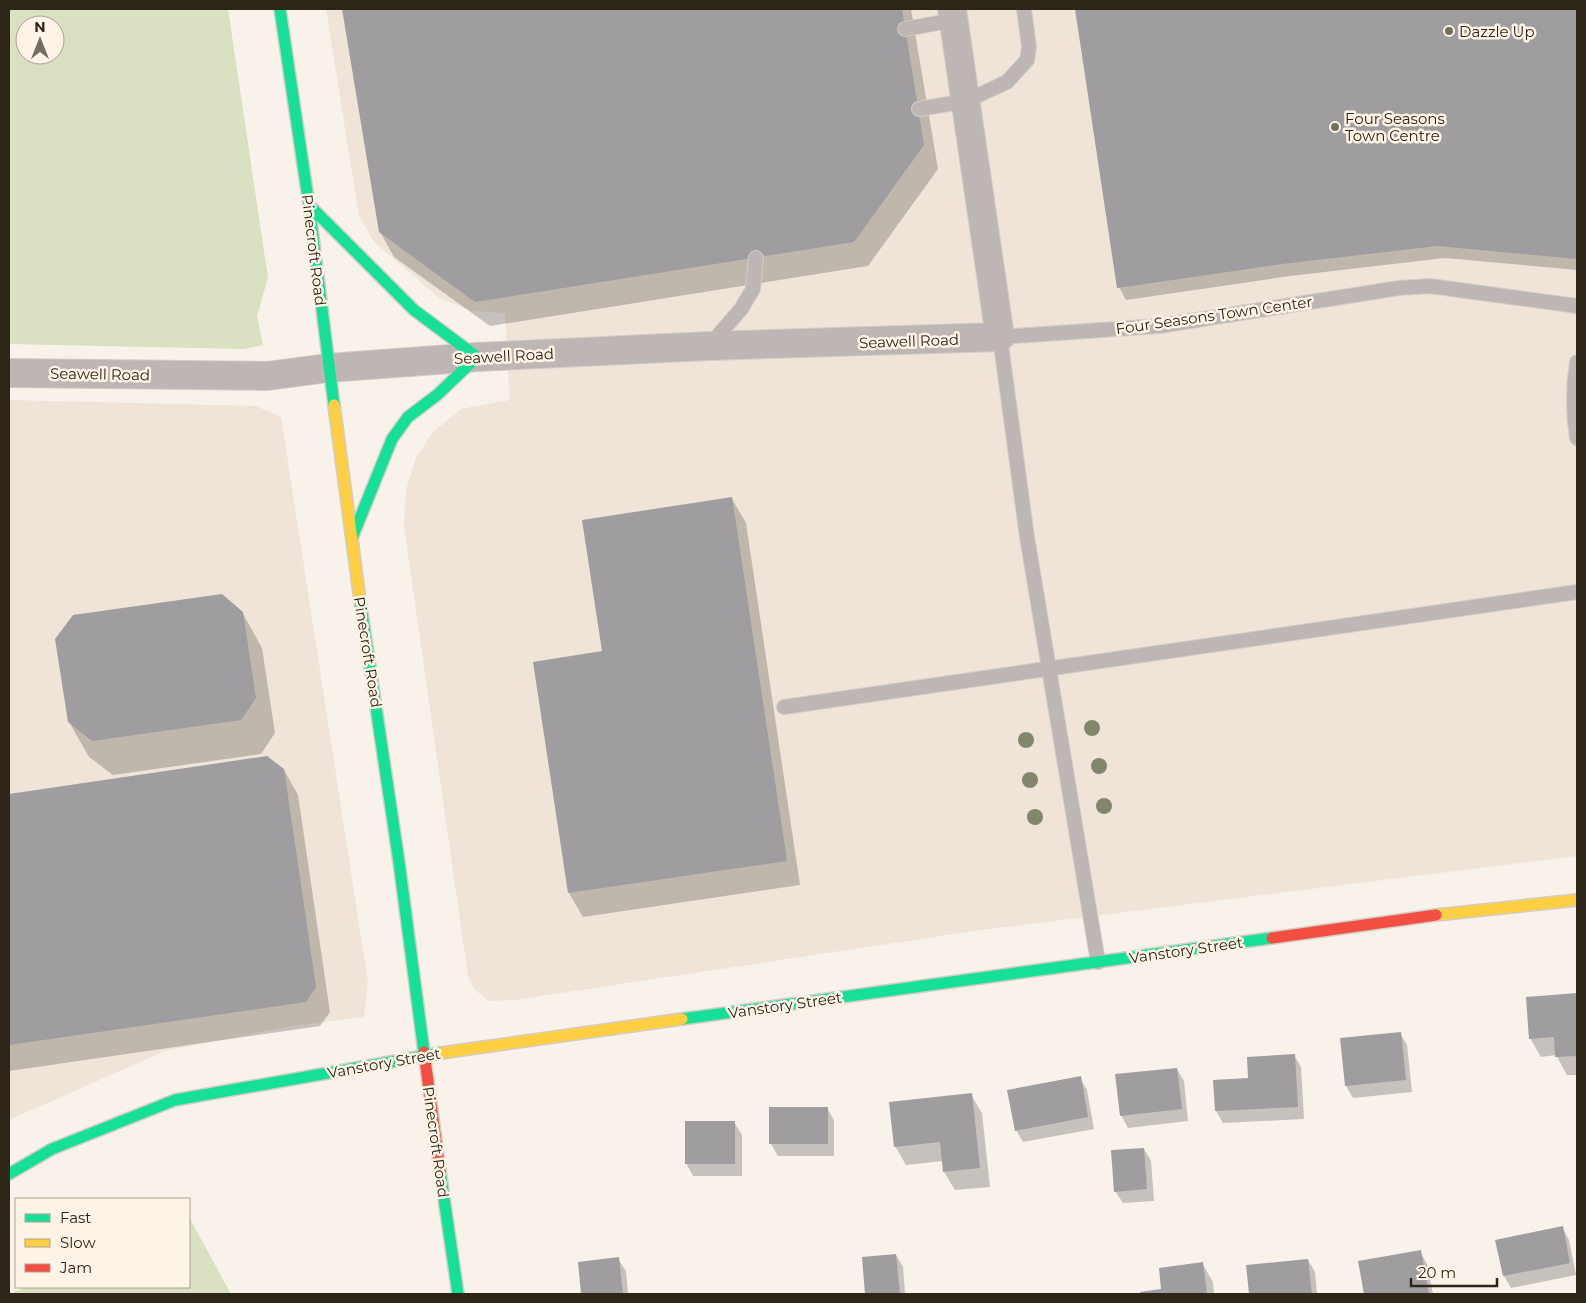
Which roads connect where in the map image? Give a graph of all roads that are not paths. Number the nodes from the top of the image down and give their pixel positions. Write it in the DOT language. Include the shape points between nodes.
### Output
graph roads {
  1 [pos="280,9"];
  2 [pos="1024,9"];
  3 [pos="953,14"];
  4 [pos="905,29"];
  5 [pos="966,101"];
  6 [pos="919,110"];
  7 [pos="309,205"];
  8 [pos="756,258"];
  9 [pos="1577,306"];
  10 [pos="1000,337"];
  11 [pos="709,346"];
  12 [pos="477,357"];
  13 [pos="1577,362"];
  14 [pos="328,368"];
  15 [pos="9,373"];
  16 [pos="1577,438"];
  17 [pos="351,539"];
  18 [pos="1577,592"];
  19 [pos="1049,669"];
  20 [pos="784,707"];
  21 [pos="1577,900"];
  22 [pos="1098,962"];
  23 [pos="424,1055"];
  24 [pos="9,1174"];
  25 [pos="458,1294"];
  1 -- 7 [label="street, Pinecroft Road"];
  2 -- 5 [label="lane" via="1029,47 1026,60 1007,82"];
  3 -- 4 [label="lane"];
  3 -- 5 [label="street"];
  5 -- 6 [label="lane"];
  5 -- 10 [label="street"];
  7 -- 12 [label="street" via="414,310"];
  7 -- 14 [label="street, Pinecroft Road"];
  8 -- 11 [label="lane" via="754,289 741,310"];
  9 -- 10 [label="lane, Four Seasons Town Center" via="1430,286 1399,288 1159,326"];
  10 -- 11 [label="street, Seawell Road"];
  10 -- 19 [label="lane" via="1026,537"];
  11 -- 12 [label="street, Seawell Road"];
  12 -- 14 [label="street, Seawell Road"];
  12 -- 17 [label="street" via="408,417 392,438"];
  13 -- 16 [label="lane" via="1574,418"];
  14 -- 15 [label="street, Seawell Road" via="266,376"];
  14 -- 17 [label="street, Pinecroft Road"];
  17 -- 23 [label="street, Pinecroft Road"];
  18 -- 19 [label="lane"];
  19 -- 20 [label="lane"];
  19 -- 22 [label="lane"];
  21 -- 22 [label="street, Vanstory Street" via="1434,915"];
  22 -- 23 [label="street, Vanstory Street"];
  23 -- 24 [label="street, Vanstory Street" via="175,1100 52,1149"];
  23 -- 25 [label="street, Pinecroft Road"];
}
